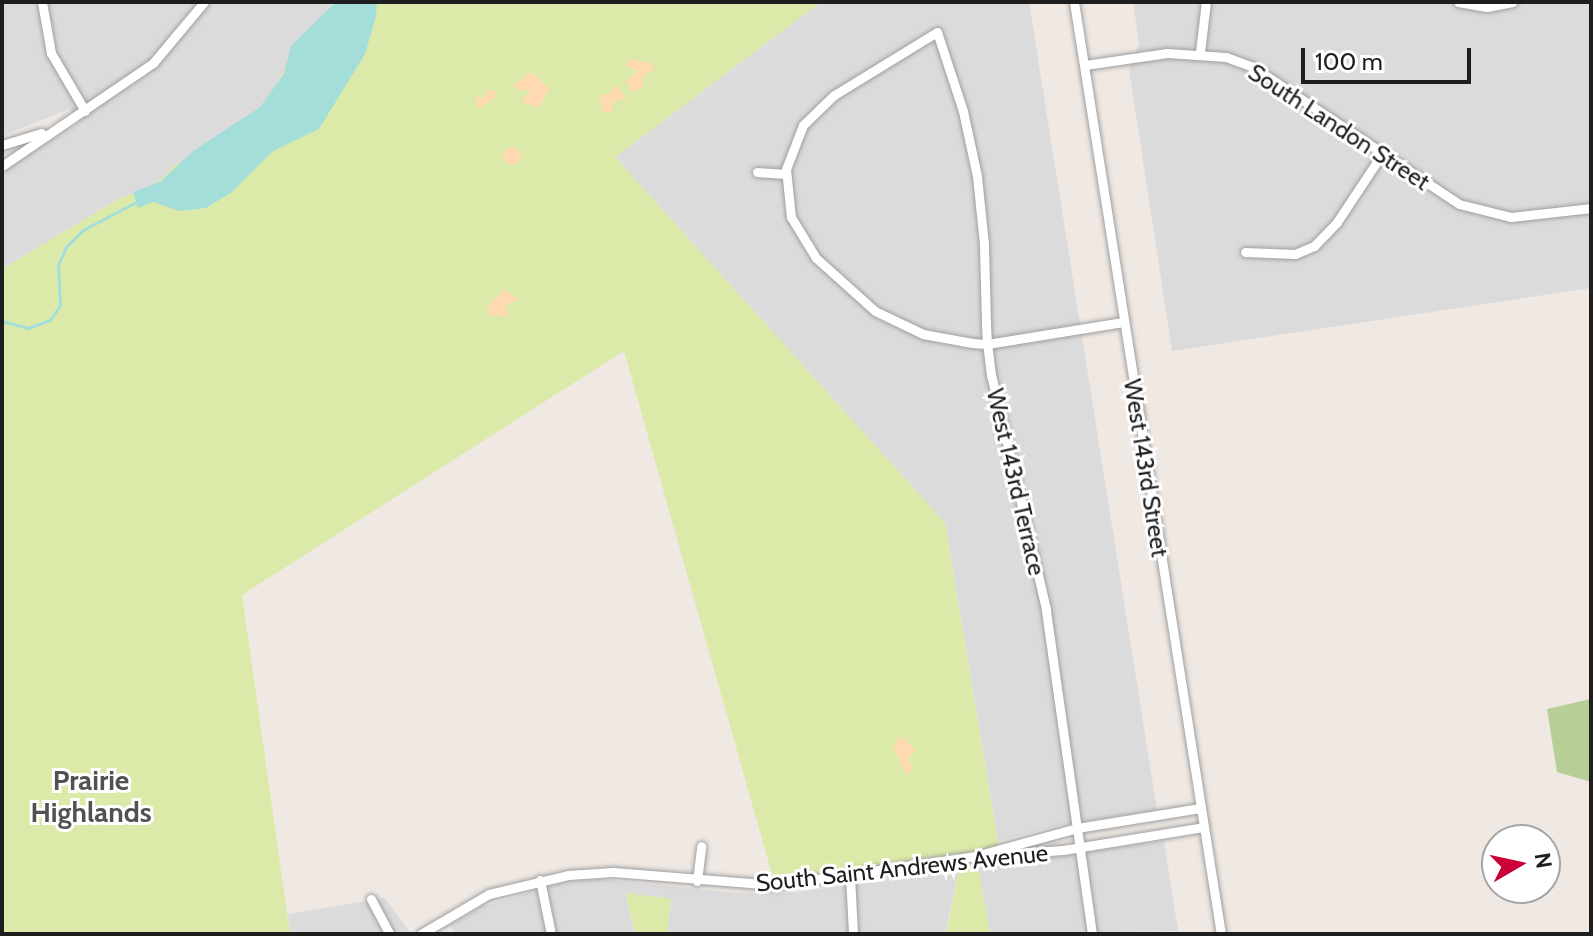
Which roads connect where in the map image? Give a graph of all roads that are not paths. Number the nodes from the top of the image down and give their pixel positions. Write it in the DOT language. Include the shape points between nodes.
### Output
graph roads {
  1 [pos="42,2"];
  2 [pos="204,2"];
  3 [pos="1074,2"];
  4 [pos="1206,2"];
  5 [pos="1458,2"];
  6 [pos="1513,2"];
  7 [pos="1200,52"];
  8 [pos="1085,65"];
  9 [pos="85,111"];
  10 [pos="48,131"];
  11 [pos="2,145"];
  12 [pos="1382,154"];
  13 [pos="2,166"];
  14 [pos="757,172"];
  15 [pos="786,174"];
  16 [pos="1591,208"];
  17 [pos="1245,252"];
  18 [pos="1123,322"];
  19 [pos="987,344"];
  20 [pos="1200,808"];
  21 [pos="1203,827"];
  22 [pos="1077,828"];
  23 [pos="701,846"];
  24 [pos="1081,848"];
  25 [pos="976,856"];
  26 [pos="850,876"];
  27 [pos="540,880"];
  28 [pos="697,881"];
  29 [pos="371,899"];
  30 [pos="390,934"];
  31 [pos="421,934"];
  32 [pos="551,934"];
  33 [pos="853,934"];
  34 [pos="1092,934"];
  35 [pos="1221,934"];
  1 -- 9 [label="street" via="51,53"];
  2 -- 9 [label="street" via="160,58"];
  3 -- 8 [label="street, West 143rd Street"];
  4 -- 7 [label="street"];
  5 -- 6 [label="street" via="1487,7"];
  7 -- 8 [label="street, South Landon Street"];
  7 -- 12 [label="street, South Landon Street" via="1253,67"];
  8 -- 18 [label="street, West 143rd Street"];
  9 -- 10 [label="street"];
  10 -- 11 [label="street"];
  10 -- 13 [label="street"];
  12 -- 16 [label="street, South Landon Street" via="1434,190 1485,213 1537,217"];
  12 -- 17 [label="street" via="1337,222 1314,246 1295,254"];
  14 -- 15 [label="street"];
  15 -- 19 [label="street" via="797,230 851,293 891,321 923,334"];
  15 -- 19 [label="street, West 143rd Terrace" via="795,139 822,104 937,32 977,176"];
  18 -- 19 [label="street"];
  18 -- 20 [label="street, West 143rd Street"];
  19 -- 22 [label="street, West 143rd Terrace" via="995,401 1046,609"];
  20 -- 21 [label="street, West 143rd Street"];
  20 -- 22 [label="street"];
  21 -- 24 [label="street, South Saint Andrews Avenue"];
  21 -- 35 [label="street, West 143rd Street"];
  22 -- 24 [label="street, West 143rd Terrace"];
  22 -- 25 [label="street"];
  23 -- 28 [label="street"];
  24 -- 25 [label="street, South Saint Andrews Avenue"];
  24 -- 34 [label="street, West 143rd Terrace"];
  25 -- 26 [label="street, South Saint Andrews Avenue"];
  26 -- 28 [label="street, South Saint Andrews Avenue" via="775,885"];
  26 -- 33 [label="street"];
  27 -- 28 [label="street, South Saint Andrews Avenue" via="613,872"];
  27 -- 31 [label="street, South Saint Andrews Avenue" via="471,902"];
  27 -- 32 [label="street"];
  29 -- 30 [label="street"];
}
